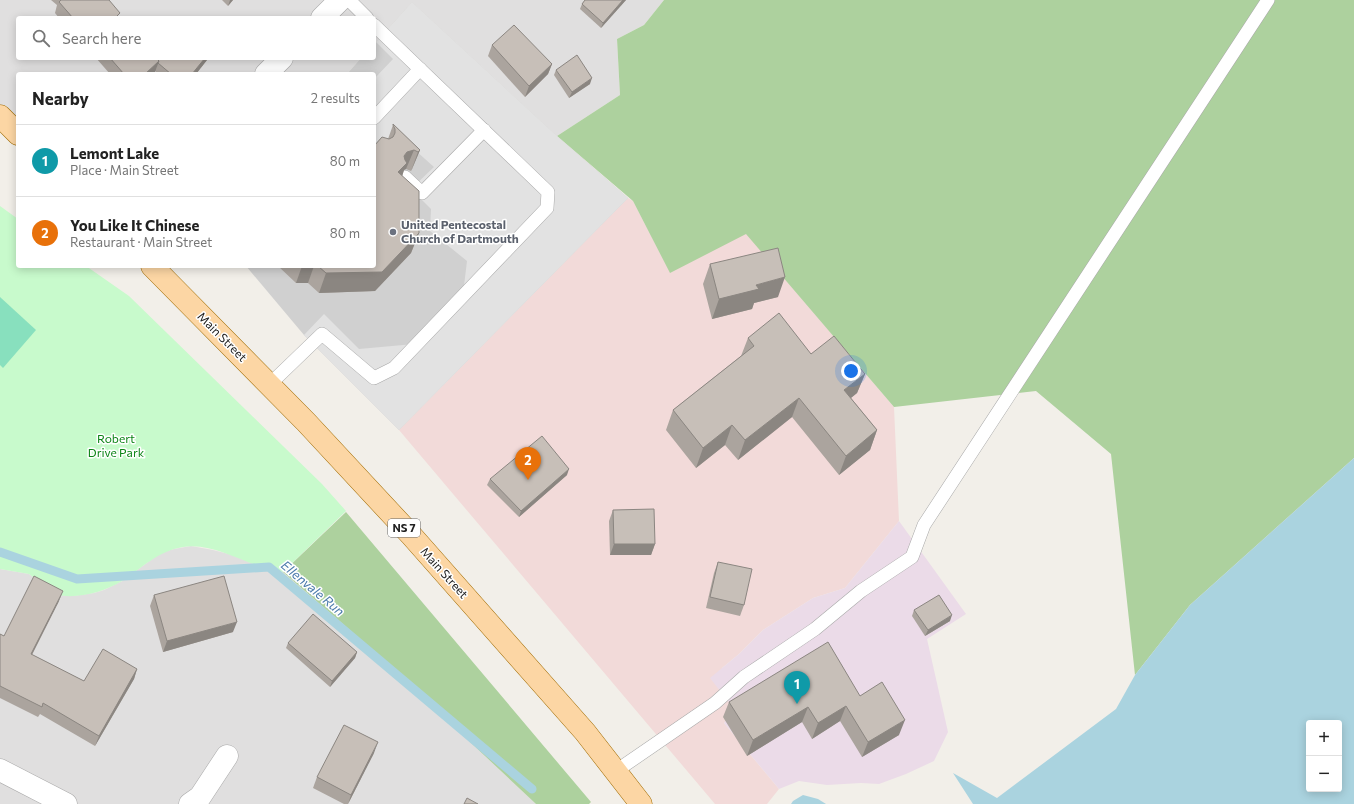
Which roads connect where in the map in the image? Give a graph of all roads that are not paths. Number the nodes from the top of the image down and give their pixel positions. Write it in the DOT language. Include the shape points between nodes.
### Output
graph roads {
  1 [pos="340,0"];
  2 [pos="349,0"];
  3 [pos="1268,0"];
  4 [pos="324,16"];
  5 [pos="365,16"];
  6 [pos="376,26"];
  7 [pos="280,60"];
  8 [pos="420,69"];
  9 [pos="268,72"];
  10 [pos="0,116"];
  11 [pos="376,116"];
  12 [pos="484,130"];
  13 [pos="16,132"];
  14 [pos="405,177"];
  15 [pos="154,268"];
  16 [pos="269,385"];
  17 [pos="227,756"];
  18 [pos="0,770"];
  19 [pos="616,771"];
  20 [pos="66,804"];
  21 [pos="190,804"];
  22 [pos="641,804"];
  1 -- 4 [label="street"];
  2 -- 5 [label="lane"];
  3 -- 19 [label="lane" via="924,525 912,557 861,590 815,629 744,677 715,703"];
  6 -- 8 [label="lane"];
  7 -- 9 [label="street"];
  8 -- 11 [label="lane"];
  8 -- 12 [label="lane"];
  10 -- 13 [label="main road"];
  12 -- 14 [label="lane" via="422,193"];
  12 -- 16 [label="lane" via="548,192 547,208 394,368 374,378 322,334"];
  15 -- 16 [label="main road, Main Street / NS 7"];
  16 -- 19 [label="main road, Main Street / NS 7" via="411,535 580,726"];
  17 -- 21 [label="street" via="200,797"];
  18 -- 20 [label="street"];
  19 -- 22 [label="main road, Main Street / NS 7"];
}
